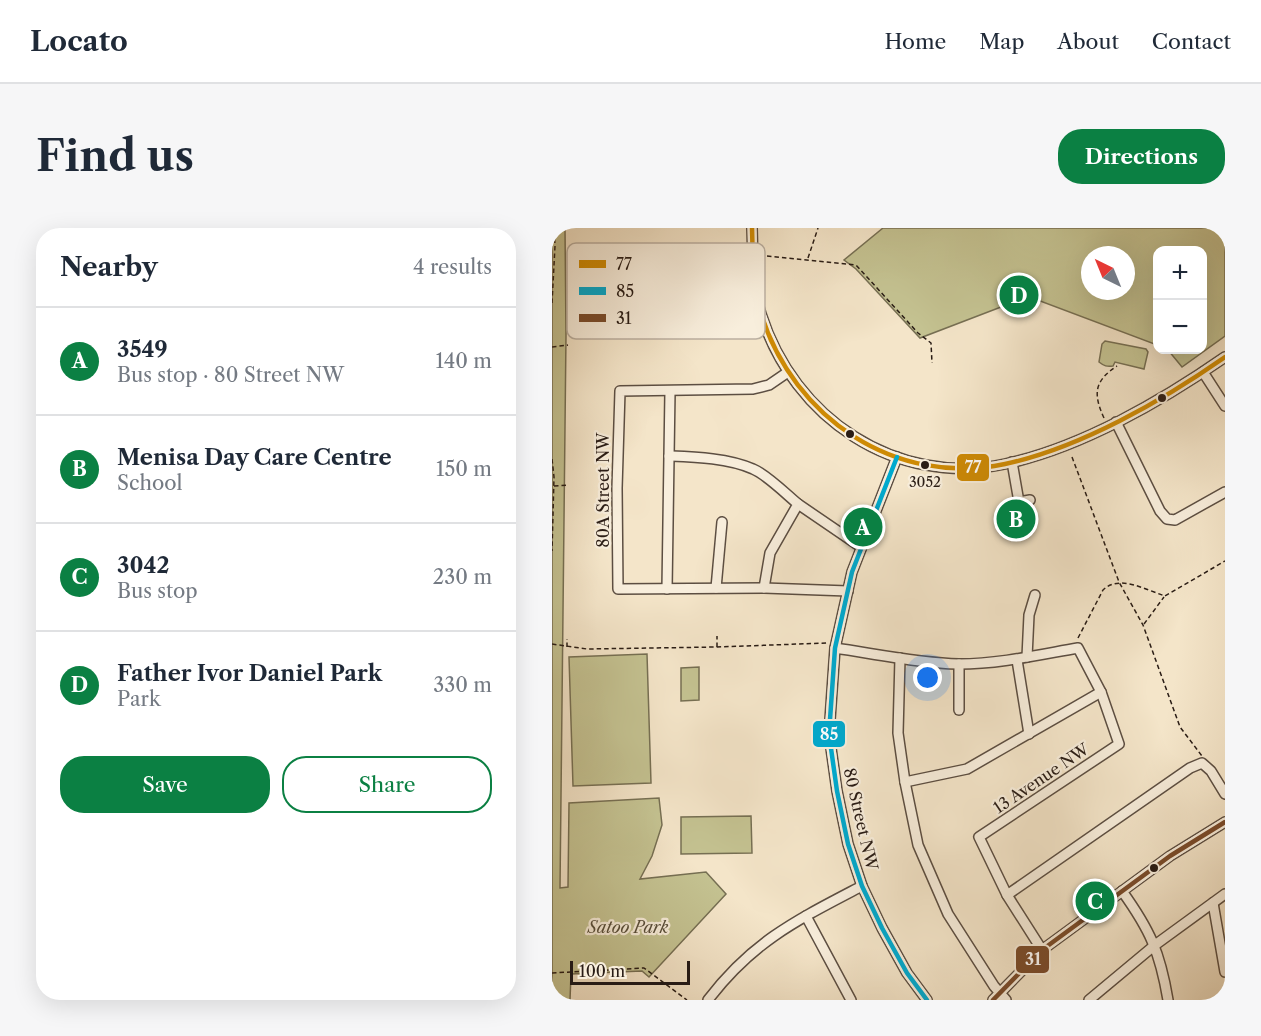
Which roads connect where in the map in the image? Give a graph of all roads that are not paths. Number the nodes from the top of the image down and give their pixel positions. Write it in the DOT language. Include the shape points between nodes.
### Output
graph roads {
  1 [pos="752,228"];
  2 [pos="752,243"];
  3 [pos="765,325"];
  4 [pos="1225,357"];
  5 [pos="788,372"];
  6 [pos="1203,372"];
  7 [pos="670,391"];
  8 [pos="1225,406"];
  9 [pos="1116,422"];
  10 [pos="669,456"];
  11 [pos="897,457"];
  12 [pos="1012,462"];
  13 [pos="1225,492"];
  14 [pos="1030,500"];
  15 [pos="798,504"];
  16 [pos="722,522"];
  17 [pos="861,547"];
  18 [pos="716,588"];
  19 [pos="764,588"];
  20 [pos="667,589"];
  21 [pos="848,591"];
  22 [pos="1035,595"];
  23 [pos="831,645"];
  24 [pos="900,658"];
  25 [pos="1022,659"];
  26 [pos="959,664"];
  27 [pos="1101,692"];
  28 [pos="959,710"];
  29 [pos="1029,734"];
  30 [pos="905,782"];
  31 [pos="1225,794"];
  32 [pos="1225,822"];
  33 [pos="862,886"];
  34 [pos="1122,891"];
  35 [pos="1225,894"];
  36 [pos="1007,895"];
  37 [pos="1213,903"];
  38 [pos="806,916"];
  39 [pos="1155,945"];
  40 [pos="1042,950"];
  41 [pos="1225,972"];
  42 [pos="996,996"];
  43 [pos="708,1000"];
  44 [pos="851,1000"];
  45 [pos="927,1000"];
  46 [pos="1006,1000"];
  47 [pos="1089,1000"];
  48 [pos="1168,1000"];
  1 -- 2 [label="street"];
  3 -- 5 [label="street"];
  4 -- 6 [label="street"];
  5 -- 7 [label="street" via="759,388"];
  5 -- 11 [label="street" via="814,405 839,427"];
  6 -- 8 [label="street"];
  6 -- 9 [label="street"];
  7 -- 10 [label="street"];
  7 -- 20 [label="street, 80A Street NW" via="620,391 617,488 618,589"];
  9 -- 12 [label="street" via="1050,451"];
  9 -- 13 [label="street" via="1167,519 1175,520"];
  10 -- 15 [label="street" via="754,469"];
  10 -- 20 [label="street"];
  11 -- 12 [label="street" via="958,468"];
  11 -- 17 [label="street, 80 Street NW"];
  12 -- 14 [label="street" via="1019,502"];
  15 -- 17 [label="street"];
  15 -- 19 [label="street" via="770,553"];
  16 -- 18 [label="street"];
  17 -- 21 [label="street, 80 Street NW"];
  18 -- 19 [label="street"];
  18 -- 20 [label="street"];
  19 -- 21 [label="street"];
  21 -- 23 [label="street, 80 Street NW"];
  22 -- 25 [label="street"];
  23 -- 24 [label="street"];
  23 -- 33 [label="street, 80 Street NW" via="829,734 848,844"];
  24 -- 26 [label="street"];
  24 -- 30 [label="street" via="898,733"];
  25 -- 26 [label="street"];
  25 -- 27 [label="street" via="1078,648"];
  25 -- 29 [label="street"];
  26 -- 28 [label="street"];
  27 -- 29 [label="street"];
  27 -- 36 [label="street, 13 Avenue NW" via="1119,744 979,837"];
  29 -- 30 [label="street" via="967,769"];
  30 -- 42 [label="street" via="918,845 932,879"];
  31 -- 36 [label="street" via="1202,763 1190,768"];
  32 -- 34 [label="street"];
  33 -- 38 [label="street"];
  33 -- 45 [label="street, 80 Street NW" via="907,973"];
  34 -- 39 [label="street"];
  34 -- 40 [label="street"];
  35 -- 37 [label="street"];
  36 -- 40 [label="street"];
  37 -- 39 [label="street"];
  37 -- 41 [label="street"];
  38 -- 43 [label="street" via="743,959"];
  38 -- 44 [label="street"];
  39 -- 47 [label="street"];
  39 -- 48 [label="street"];
  40 -- 42 [label="street"];
  42 -- 46 [label="street"];
}
